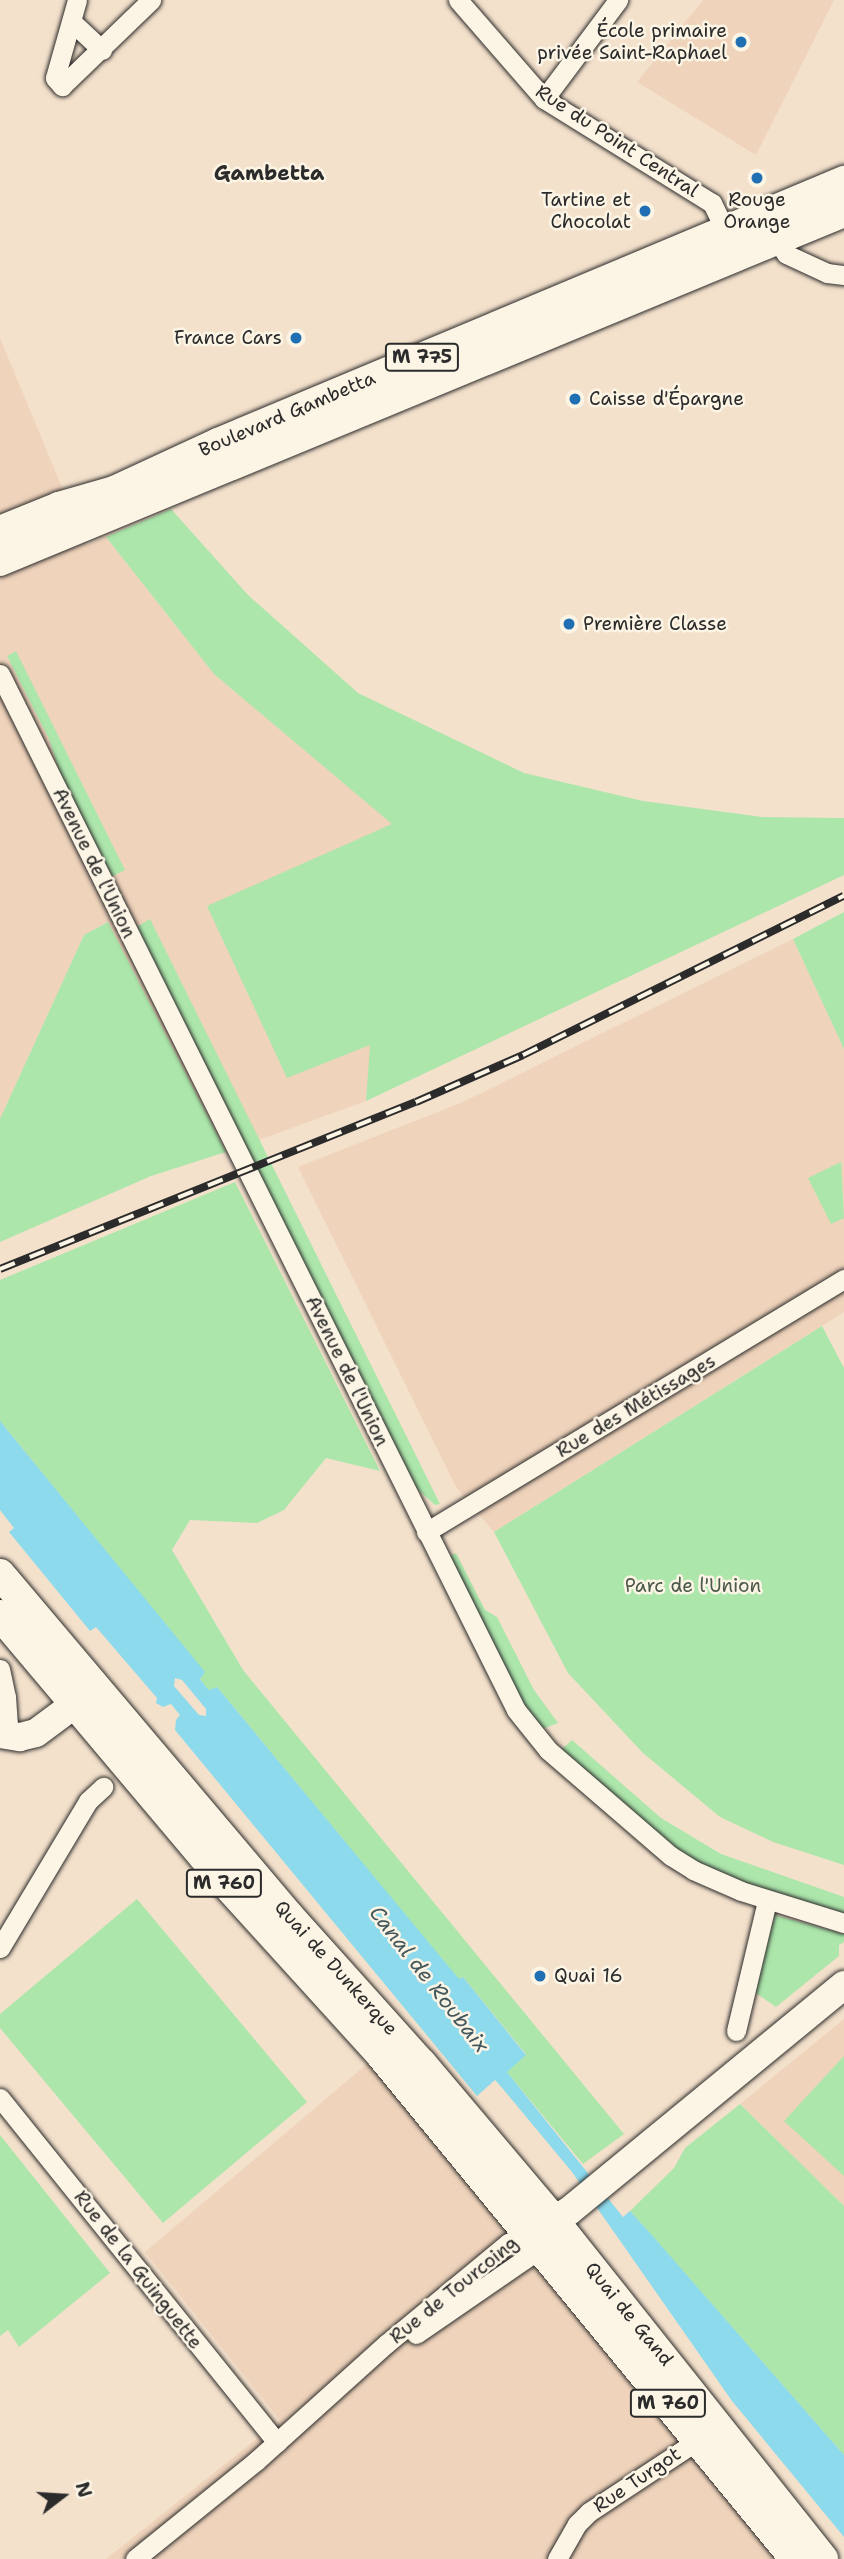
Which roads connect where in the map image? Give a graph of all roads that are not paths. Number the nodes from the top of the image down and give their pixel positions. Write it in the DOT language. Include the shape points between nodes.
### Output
graph roads {
  1 [pos="77,0"];
  2 [pos="151,0"];
  3 [pos="458,0"];
  4 [pos="618,0"];
  5 [pos="72,22"];
  6 [pos="102,50"];
  7 [pos="544,99"];
  8 [pos="844,181"];
  9 [pos="844,212"];
  10 [pos="776,240"];
  11 [pos="731,244"];
  12 [pos="844,275"];
  13 [pos="0,531"];
  14 [pos="0,561"];
  15 [pos="0,674"];
  16 [pos="844,1279"];
  17 [pos="426,1532"];
  18 [pos="0,1574"];
  19 [pos="0,1615"];
  20 [pos="0,1669"];
  21 [pos="85,1696"];
  22 [pos="4,1735"];
  23 [pos="103,1787"];
  24 [pos="767,1900"];
  25 [pos="844,1923"];
  26 [pos="0,1948"];
  27 [pos="844,1985"];
  28 [pos="736,2031"];
  29 [pos="0,2098"];
  30 [pos="556,2228"];
  31 [pos="698,2440"];
  32 [pos="277,2442"];
  33 [pos="135,2559"];
  34 [pos="557,2559"];
  35 [pos="795,2559"];
  36 [pos="823,2559"];
  1 -- 5 [label="street"];
  2 -- 6 [label="street"];
  3 -- 7 [label="street, Rue du Point Central"];
  4 -- 7 [label="street"];
  5 -- 6 [label="street"];
  5 -- 6 [label="street" via="55,78 62,86"];
  7 -- 11 [label="street, Rue du Point Central" via="712,203"];
  8 -- 11 [label="main road, Boulevard Gambetta / M 775"];
  9 -- 10 [label="main road, Boulevard Gambetta / M 775"];
  10 -- 11 [label="main road, Boulevard Gambetta / M 775"];
  10 -- 12 [label="street" via="786,254 832,275"];
  11 -- 13 [label="main road, Boulevard Gambetta / M 775" via="218,443 107,494"];
  11 -- 14 [label="main road, Boulevard Gambetta / M 775"];
  15 -- 17 [label="street, Avenue de l'Union"];
  16 -- 17 [label="street, Rue des Métissages"];
  17 -- 24 [label="street, Avenue de l'Union" via="510,1700 548,1751 671,1856 711,1879"];
  18 -- 21 [label="main road, Quai de Dunkerque / M 760"];
  19 -- 21 [label="main road, Quai de Dunkerque / M 760"];
  20 -- 22 [label="street"];
  21 -- 22 [label="street" via="36,1733"];
  21 -- 30 [label="main road, Quai de Dunkerque / M 760" via="430,2073"];
  23 -- 26 [label="street" via="88,1801"];
  24 -- 25 [label="street, Avenue de l'Union"];
  24 -- 28 [label="street"];
  27 -- 30 [label="street" via="699,2105 654,2161 633,2169"];
  29 -- 32 [label="street, Rue de la Guinguette"];
  30 -- 31 [label="main road, Quai de Gand / M 760"];
  30 -- 32 [label="street, Rue de Tourcoing" via="508,2243"];
  30 -- 36 [label="main road, Quai de Gand / M 760"];
  31 -- 34 [label="street, Rue Turgot" via="589,2512"];
  31 -- 35 [label="main road, Quai de Gand / M 760"];
  32 -- 33 [label="street, Rue de Tourcoing"];
}
